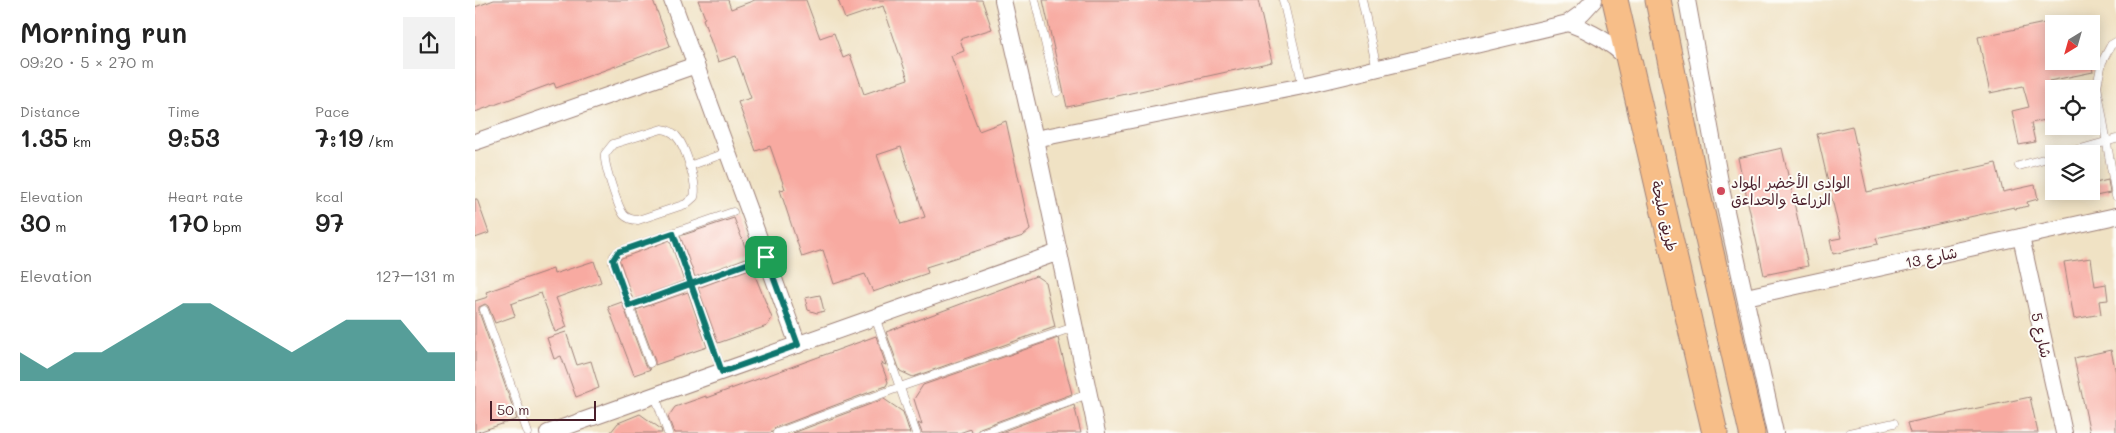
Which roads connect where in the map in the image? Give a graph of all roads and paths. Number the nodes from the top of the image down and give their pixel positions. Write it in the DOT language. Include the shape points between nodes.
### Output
graph roads {
  1 [pos="673,0"];
  2 [pos="1003,0"];
  3 [pos="1035,0"];
  4 [pos="1283,0"];
  5 [pos="1361,0"];
  6 [pos="1594,0"];
  7 [pos="1615,0"];
  8 [pos="1658,0"];
  9 [pos="1687,0"];
  10 [pos="1568,23"];
  11 [pos="2116,42"];
  12 [pos="1627,58"];
  13 [pos="696,65"];
  14 [pos="1377,69"];
  15 [pos="1303,86"];
  16 [pos="1057,92"];
  17 [pos="1035,139"];
  18 [pos="2116,139"];
  19 [pos="2107,141"];
  20 [pos="475,142"];
  21 [pos="2093,145"];
  22 [pos="728,152"];
  23 [pos="2045,159"];
  24 [pos="689,166"];
  25 [pos="2019,166"];
  26 [pos="2116,196"];
  27 [pos="733,212"];
  28 [pos="2116,216"];
  29 [pos="673,233"];
  30 [pos="2021,237"];
  31 [pos="1059,252"];
  32 [pos="766,257"];
  33 [pos="691,284"];
  34 [pos="1746,297"];
  35 [pos="629,306"];
  36 [pos="484,310"];
  37 [pos="875,317"];
  38 [pos="1074,327"];
  39 [pos="798,345"];
  40 [pos="650,363"];
  41 [pos="722,372"];
  42 [pos="900,388"];
  43 [pos="1088,394"];
  44 [pos="655,395"];
  45 [pos="1894,423"];
  46 [pos="588,426"];
  47 [pos="528,433"];
  48 [pos="548,433"];
  49 [pos="668,433"];
  50 [pos="777,433"];
  51 [pos="916,433"];
  52 [pos="982,433"];
  53 [pos="1097,433"];
  54 [pos="1715,433"];
  55 [pos="1752,433"];
  56 [pos="1775,433"];
  57 [pos="1849,433"];
  58 [pos="2064,433"];
  1 -- 13 [label="street"];
  2 -- 17 [label="street"];
  3 -- 16 [label="lane"];
  4 -- 15 [label="lane"];
  5 -- 14 [label="lane"];
  6 -- 10 [label="street" via="1582,14"];
  7 -- 12 [label="main road, طريق مليحة"];
  8 -- 55 [label="main road"];
  9 -- 34 [label="street" via="1722,193"];
  10 -- 12 [label="street" via="1593,33"];
  10 -- 14 [label="street"];
  11 -- 19 [label="lane" via="2102,62 2097,86"];
  12 -- 54 [label="main road, طريق مليحة"];
  13 -- 20 [label="street"];
  13 -- 22 [label="street"];
  14 -- 15 [label="street"];
  15 -- 17 [label="street"];
  17 -- 31 [label="street"];
  18 -- 19 [label="lane"];
  19 -- 21 [label="lane"];
  19 -- 26 [label="lane"];
  22 -- 24 [label="lane"];
  22 -- 32 [label="street"];
  23 -- 25 [label="lane"];
  24 -- 24 [label="lane" via="677,137 662,129 613,144 606,150 604,158 621,211 634,220 691,201 696,192"];
  27 -- 29 [label="lane"];
  28 -- 30 [label="street, شارع 13"];
  29 -- 33 [label="lane"];
  29 -- 35 [label="lane" via="613,256"];
  30 -- 34 [label="street, شارع 13"];
  30 -- 58 [label="street, شارع 5"];
  31 -- 37 [label="street"];
  31 -- 38 [label="street"];
  32 -- 33 [label="lane"];
  32 -- 39 [label="street"];
  33 -- 35 [label="lane"];
  33 -- 41 [label="lane"];
  34 -- 56 [label="street"];
  35 -- 40 [label="lane"];
  36 -- 47 [label="lane"];
  37 -- 39 [label="street"];
  37 -- 42 [label="lane"];
  38 -- 42 [label="lane"];
  38 -- 43 [label="street"];
  39 -- 41 [label="street"];
  41 -- 44 [label="street"];
  42 -- 50 [label="lane"];
  42 -- 51 [label="lane"];
  43 -- 52 [label="lane"];
  43 -- 53 [label="street"];
  44 -- 46 [label="street"];
  44 -- 49 [label="lane"];
  45 -- 57 [label="lane"];
  46 -- 48 [label="street"];
}
